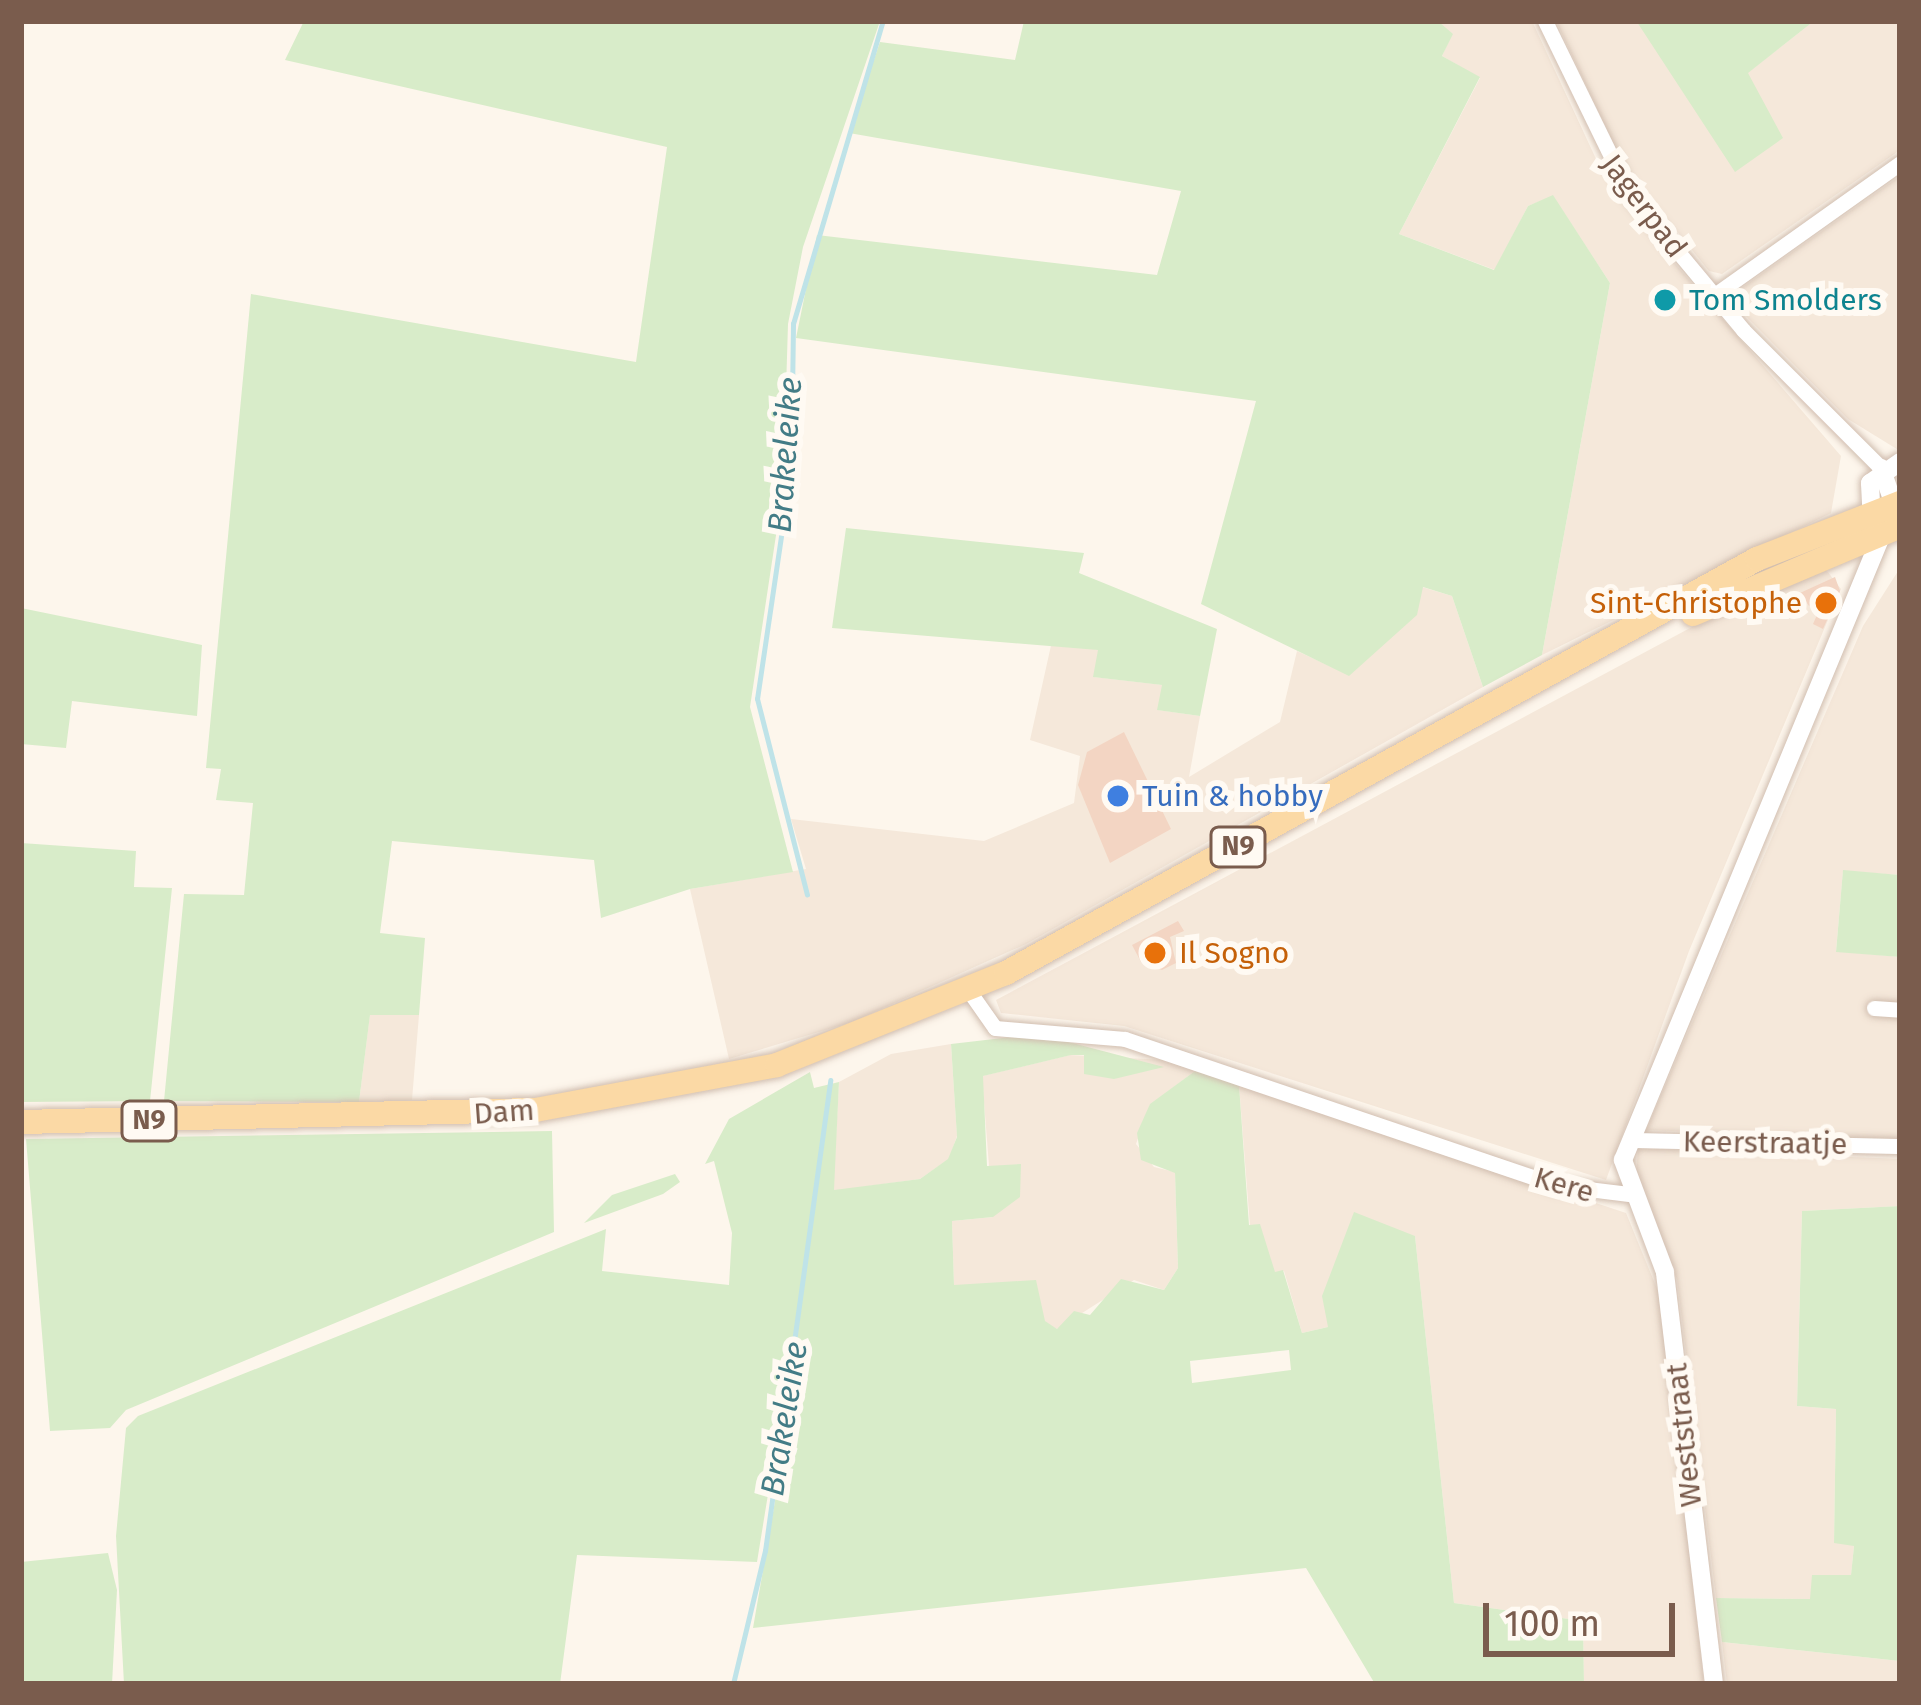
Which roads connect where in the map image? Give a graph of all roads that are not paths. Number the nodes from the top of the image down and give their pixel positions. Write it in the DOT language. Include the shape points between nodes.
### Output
graph roads {
  1 [pos="1545,21"];
  2 [pos="1900,163"];
  3 [pos="1713,296"];
  4 [pos="1891,465"];
  5 [pos="1887,515"];
  6 [pos="1828,549"];
  7 [pos="1858,595"];
  8 [pos="1699,602"];
  9 [pos="969,991"];
  10 [pos="1874,1008"];
  11 [pos="1900,1010"];
  12 [pos="21,1122"];
  13 [pos="1631,1140"];
  14 [pos="1900,1146"];
  15 [pos="1629,1194"];
  16 [pos="1714,1684"];
  1 -- 3 [label="street, Jagerpad" via="1611,167"];
  2 -- 3 [label="street"];
  3 -- 4 [label="street, Jagerpad"];
  4 -- 5 [label="street"];
  4 -- 5 [label="street, Kere"];
  5 -- 6 [label="main road, N9"];
  5 -- 7 [label="street, Kere"];
  5 -- 8 [label="main road, N9"];
  6 -- 7 [label="street" via="1854,576"];
  6 -- 8 [label="main road, N9"];
  7 -- 13 [label="street, Kere"];
  8 -- 9 [label="main road, N9"];
  9 -- 12 [label="main road, Dam / N9" via="777,1065 535,1110"];
  9 -- 15 [label="street, Kere" via="995,1028 1045,1028 1156,1049 1556,1185"];
  10 -- 11 [label="street"];
  13 -- 14 [label="street, Keerstraatje"];
  13 -- 15 [label="street, Kere"];
  15 -- 16 [label="street, Weststraat" via="1665,1272"];
}
